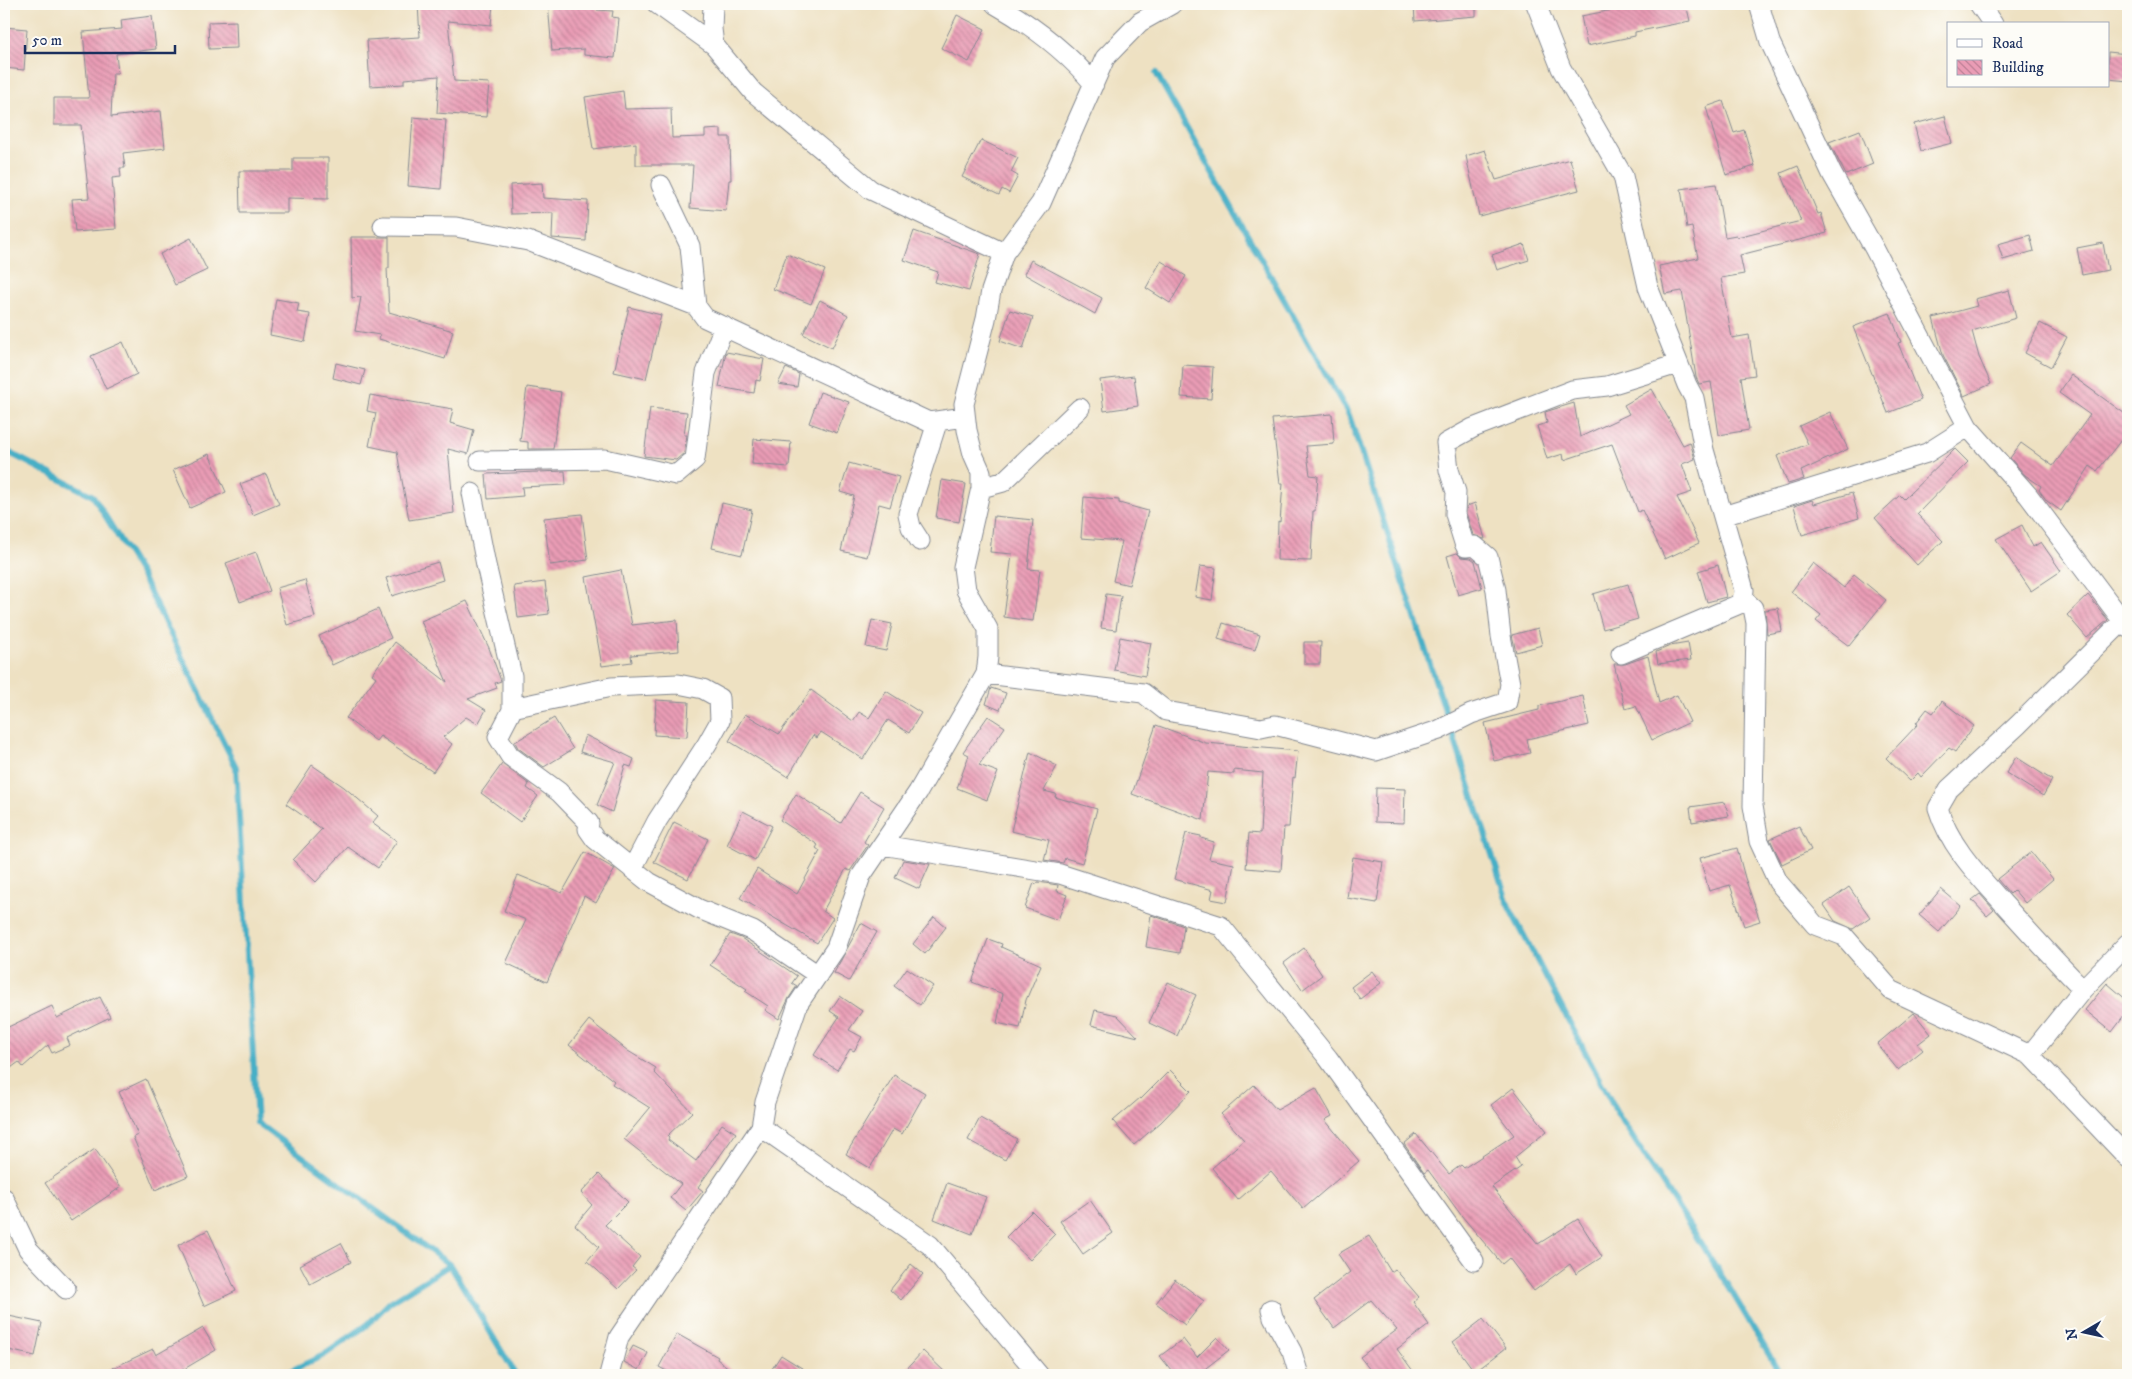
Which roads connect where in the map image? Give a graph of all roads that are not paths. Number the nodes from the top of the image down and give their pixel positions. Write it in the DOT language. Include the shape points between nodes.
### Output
graph roads {
  1 [pos="657,4"];
  2 [pos="713,4"];
  3 [pos="995,4"];
  4 [pos="1172,4"];
  5 [pos="1536,4"];
  6 [pos="1759,4"];
  7 [pos="1979,4"];
  8 [pos="1992,22"];
  9 [pos="714,45"];
  10 [pos="1094,84"];
  11 [pos="661,185"];
  12 [pos="383,226"];
  13 [pos="1004,253"];
  14 [pos="696,306"];
  15 [pos="724,326"];
  16 [pos="1678,364"];
  17 [pos="1080,408"];
  18 [pos="965,417"];
  19 [pos="936,422"];
  20 [pos="1968,427"];
  21 [pos="480,461"];
  22 [pos="981,488"];
  23 [pos="472,493"];
  24 [pos="1723,516"];
  25 [pos="920,541"];
  26 [pos="1743,599"];
  27 [pos="2126,625"];
  28 [pos="1621,654"];
  29 [pos="986,674"];
  30 [pos="512,708"];
  31 [pos="882,845"];
  32 [pos="632,869"];
  33 [pos="2128,943"];
  34 [pos="818,975"];
  35 [pos="2083,989"];
  36 [pos="2030,1055"];
  37 [pos="761,1127"];
  38 [pos="2128,1158"];
  39 [pos="4,1198"];
  40 [pos="1474,1261"];
  41 [pos="66,1288"];
  42 [pos="1271,1309"];
  43 [pos="609,1375"];
  44 [pos="1039,1375"];
  45 [pos="1299,1375"];
  1 -- 9 [label="street"];
  2 -- 9 [label="street"];
  3 -- 10 [label="street" via="1024,21 1076,64"];
  4 -- 10 [label="street" via="1140,22 1105,58"];
  5 -- 16 [label="street" via="1561,68 1623,176 1648,287"];
  6 -- 20 [label="street" via="1770,42 1832,174"];
  7 -- 8 [label="street"];
  9 -- 13 [label="street" via="753,92 871,190"];
  10 -- 13 [label="street" via="1041,203"];
  11 -- 14 [label="street" via="690,246"];
  12 -- 14 [label="street" via="456,228 528,241"];
  13 -- 18 [label="street" via="991,291 964,404"];
  14 -- 15 [label="street" via="705,318"];
  15 -- 19 [label="street" via="929,422"];
  15 -- 21 [label="street" via="706,373 695,459 676,475 605,459"];
  16 -- 24 [label="street" via="1694,398 1704,450"];
  16 -- 29 [label="street" via="1606,386 1572,390 1473,428 1446,443 1456,492 1455,514 1464,542 1466,547 1475,546 1488,557 1496,590 1510,684 1507,702 1376,751 1275,725 1261,728 1166,711 1142,692"];
  17 -- 22 [label="street" via="1003,482"];
  18 -- 19 [label="street"];
  18 -- 22 [label="street" via="973,454 981,472"];
  19 -- 25 [label="street" via="908,514"];
  20 -- 24 [label="street" via="1927,453"];
  20 -- 27 [label="street" via="2028,495"];
  22 -- 29 [label="street" via="963,567 966,590 988,629"];
  23 -- 30 [label="street" via="512,676"];
  24 -- 26 [label="street" via="1744,590"];
  26 -- 28 [label="street" via="1737,605"];
  26 -- 36 [label="street" via="1753,608 1756,623 1753,806 1759,841 1778,882 1815,926 1844,936 1891,990"];
  27 -- 35 [label="street" via="1949,789 1938,808 1951,838 1983,881"];
  29 -- 31 [label="street" via="918,792"];
  30 -- 32 [label="street" via="498,737 510,756 559,792 589,823 594,839"];
  30 -- 32 [label="street" via="611,687 678,684 704,689 719,698 720,721 657,821"];
  31 -- 34 [label="street" via="861,876 836,948"];
  31 -- 40 [label="street" via="1060,874 1221,926 1328,1058"];
  32 -- 34 [label="street" via="649,882 700,909 752,931"];
  33 -- 35 [label="street"];
  34 -- 37 [label="street" via="798,1004 765,1102"];
  35 -- 36 [label="street"];
  36 -- 38 [label="street"];
  37 -- 43 [label="street" via="619,1337"];
  37 -- 44 [label="street" via="930,1245"];
  39 -- 41 [label="street" via="28,1249"];
  42 -- 45 [label="street" via="1292,1352"];
}
